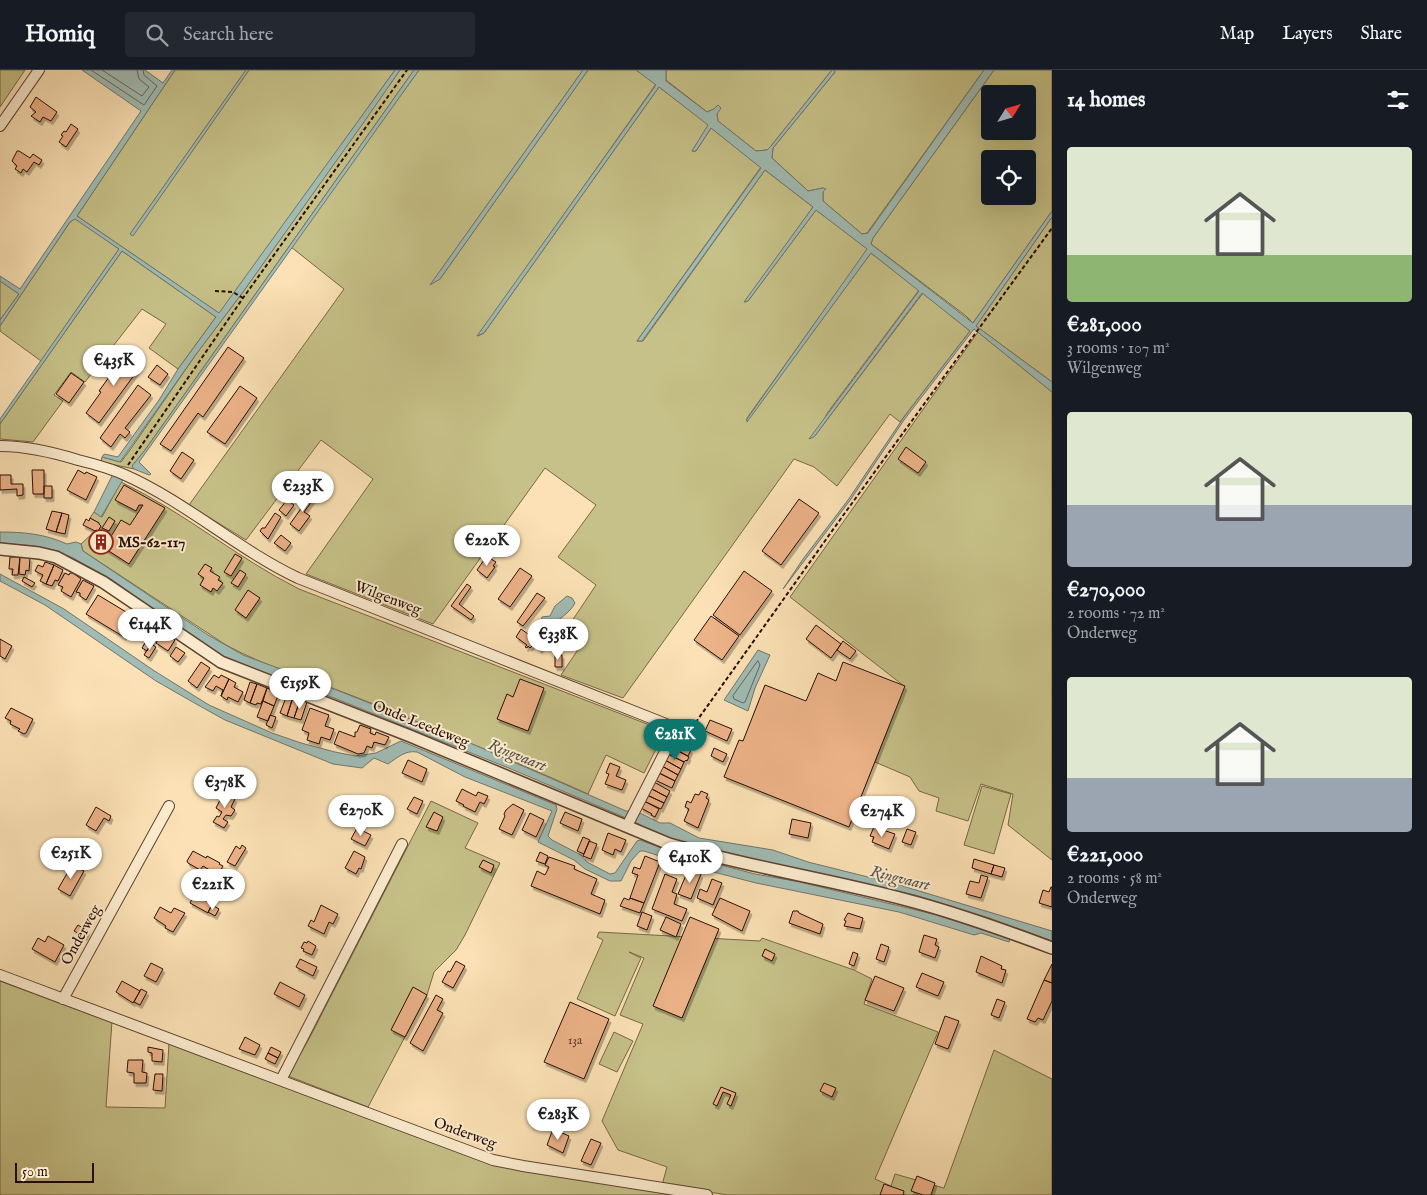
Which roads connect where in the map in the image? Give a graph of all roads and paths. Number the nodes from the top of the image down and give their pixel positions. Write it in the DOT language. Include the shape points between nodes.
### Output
graph roads {
  1 [pos="39,70"];
  2 [pos="407,70"];
  3 [pos="0,126"];
  4 [pos="1052,228"];
  5 [pos="215,291"];
  6 [pos="244,298"];
  7 [pos="0,446"];
  8 [pos="123,473"];
  9 [pos="0,550"];
  10 [pos="674,729"];
  11 [pos="169,806"];
  12 [pos="628,824"];
  13 [pos="402,844"];
  14 [pos="1052,948"];
  15 [pos="0,975"];
  16 [pos="63,999"];
  17 [pos="281,1080"];
  18 [pos="706,1195"];
  1 -- 3 [label="street"];
  2 -- 6 [label="path"];
  4 -- 10 [label="path" via="696,722"];
  5 -- 6 [label="path" via="233,292"];
  6 -- 8 [label="path"];
  7 -- 8 [label="street, Wilgenweg" via="46,451"];
  8 -- 10 [label="street, Wilgenweg" via="298,578"];
  9 -- 12 [label="street, Oude Leedeweg" via="56,557 103,582 221,662"];
  10 -- 12 [label="street"];
  11 -- 16 [label="street, Onderweg"];
  12 -- 14 [label="street, Oude Leedeweg" via="669,844 706,855 906,899"];
  13 -- 17 [label="street"];
  15 -- 16 [label="street, Onderweg"];
  16 -- 17 [label="street, Onderweg"];
  17 -- 18 [label="street, Onderweg" via="493,1160"];
}
